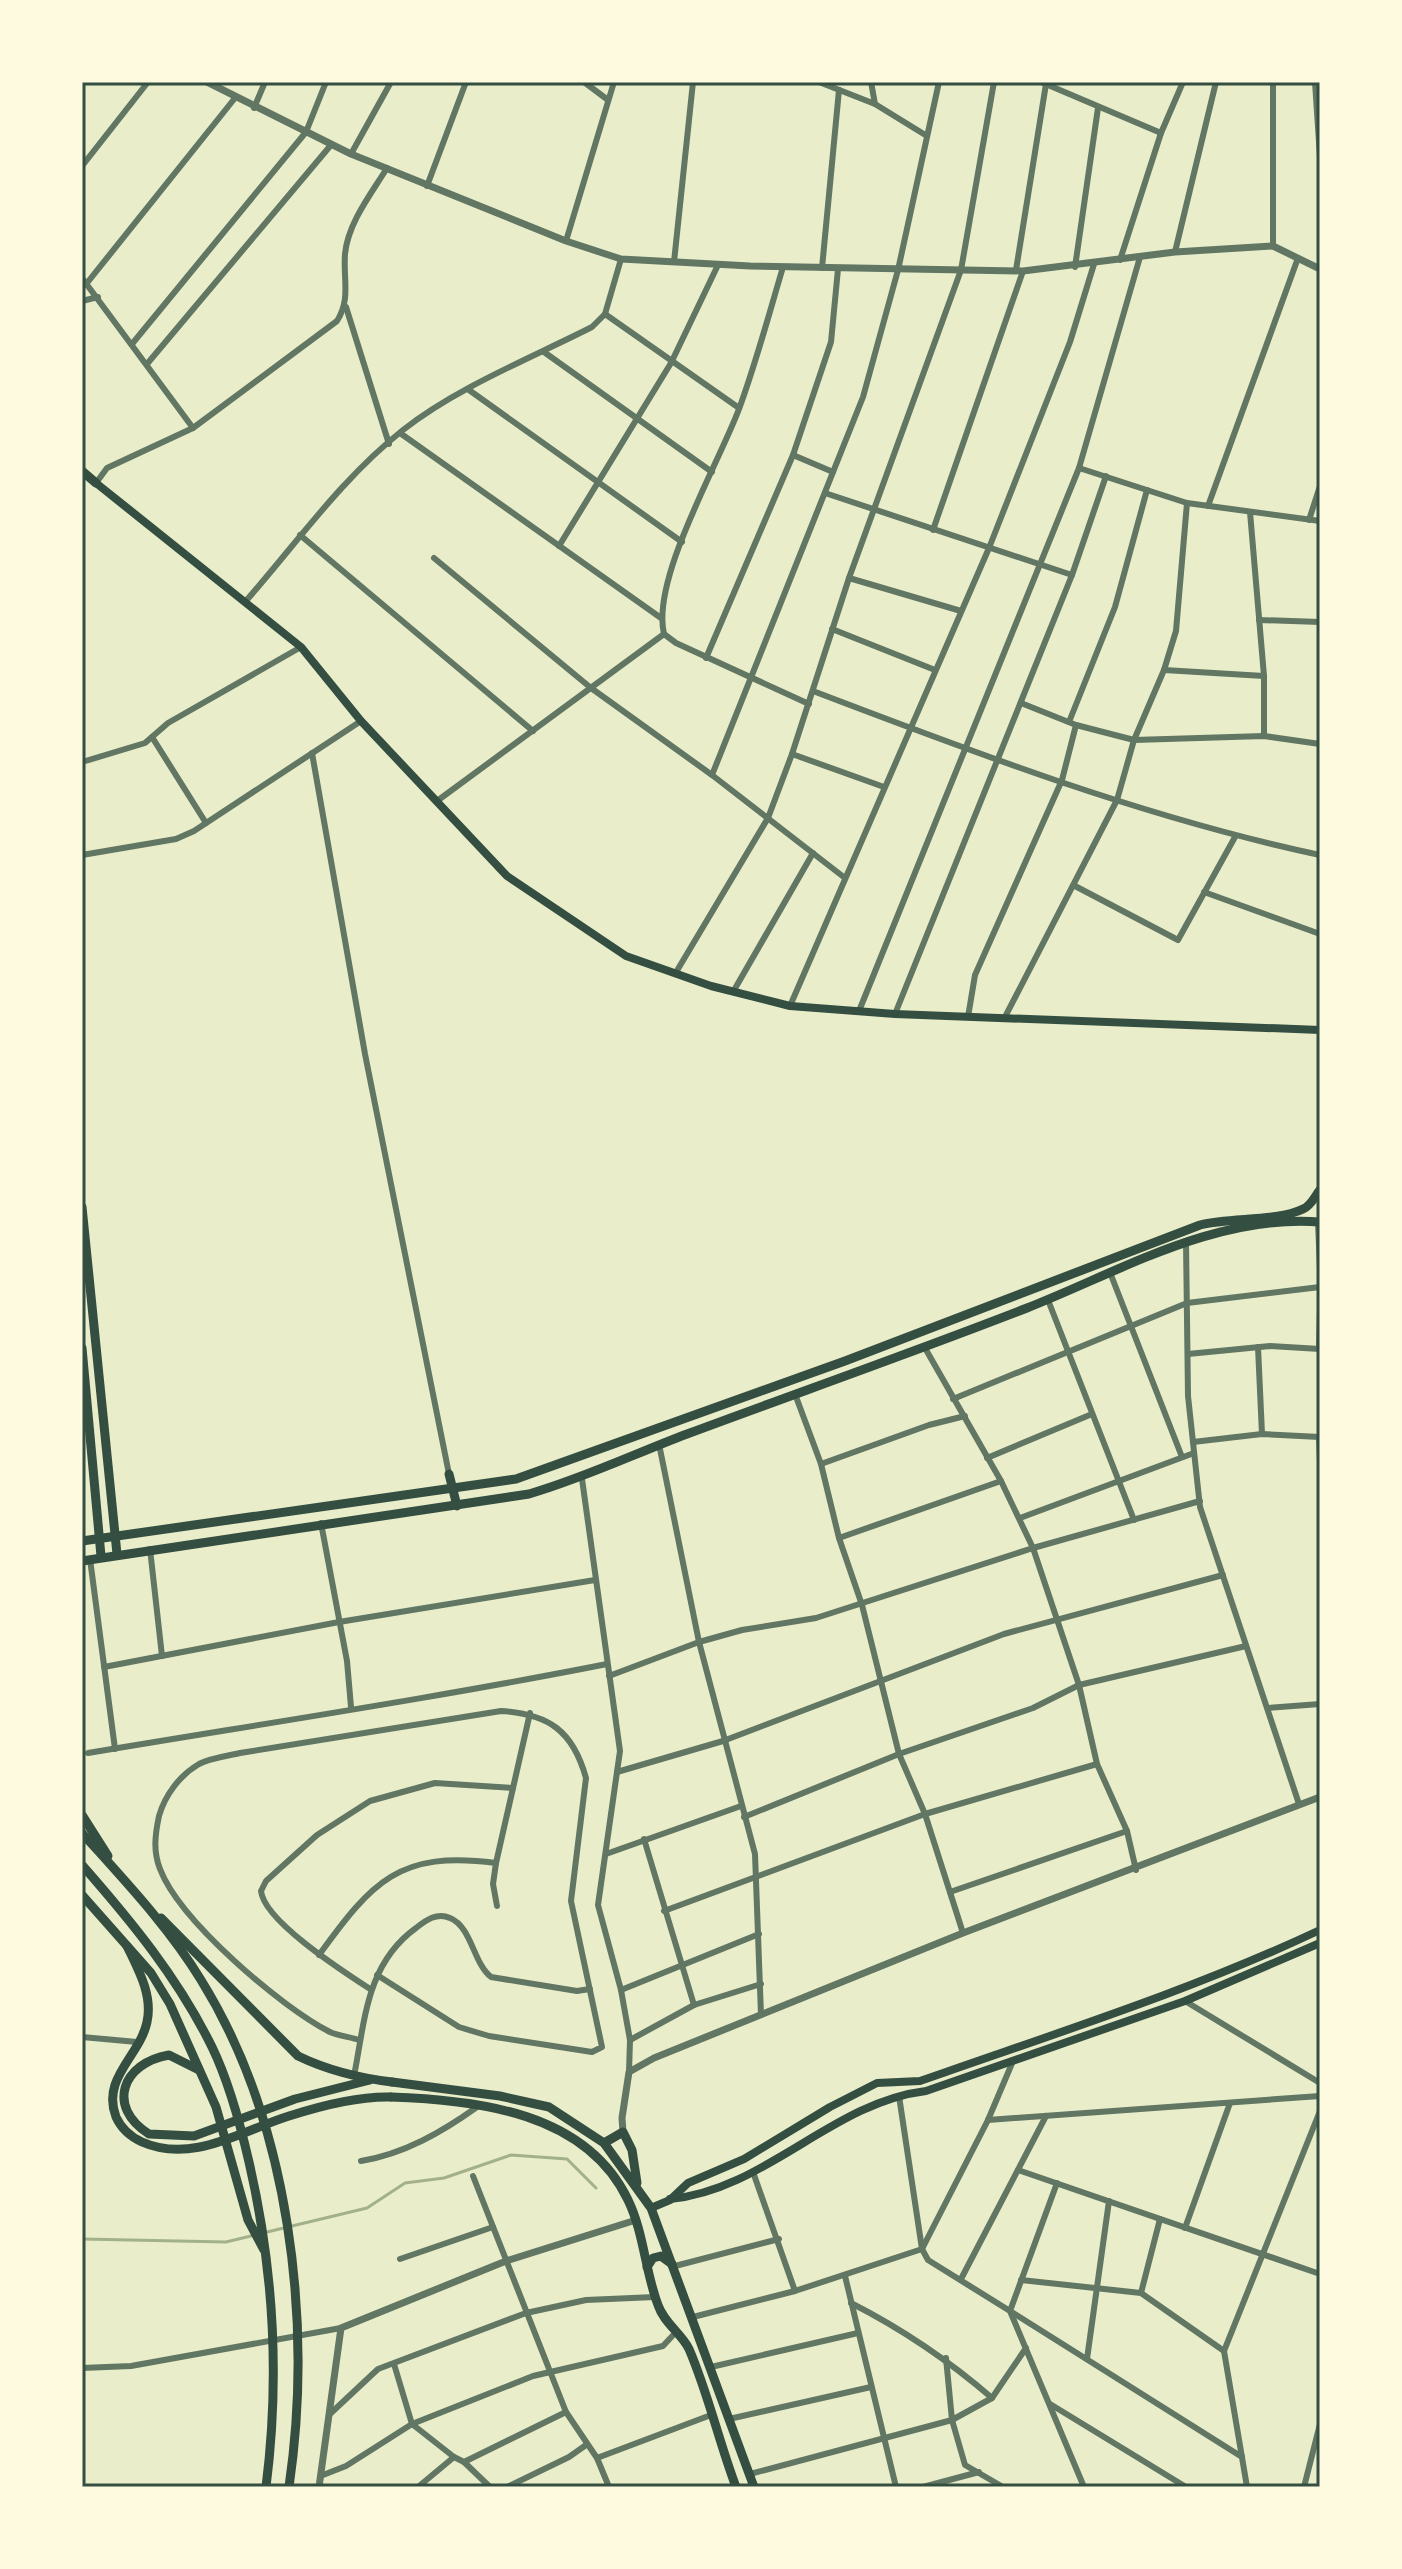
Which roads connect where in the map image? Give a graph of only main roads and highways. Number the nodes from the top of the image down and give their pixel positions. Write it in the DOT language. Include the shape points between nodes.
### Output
graph roads {
  1 [pos="82,471"];
  2 [pos="82,481"];
  3 [pos="96,483"];
  4 [pos="1320,1030"];
  5 [pos="1320,1190"];
  6 [pos="82,1207"];
  7 [pos="1319,1222"];
  8 [pos="83,1229"];
  9 [pos="82,1351"];
  10 [pos="453,1490"];
  11 [pos="439,1492"];
  12 [pos="457,1506"];
  13 [pos="115,1536"];
  14 [pos="100,1538"];
  15 [pos="82,1541"];
  16 [pos="117,1554"];
  17 [pos="101,1556"];
  18 [pos="86,1560"];
  19 [pos="82,1815"];
  20 [pos="82,1833"];
  21 [pos="82,1865"];
  22 [pos="120,1875"];
  23 [pos="84,1902"];
  24 [pos="152,1912"];
  25 [pos="1320,1930"];
  26 [pos="1320,1943"];
  27 [pos="127,1946"];
  28 [pos="1181,1989"];
  29 [pos="1185,2001"];
  30 [pos="202,2072"];
  31 [pos="370,2080"];
  32 [pos="897,2080"];
  33 [pos="899,2096"];
  34 [pos="604,2143"];
  35 [pos="638,2186"];
  36 [pos="670,2200"];
  37 [pos="651,2208"];
  38 [pos="636,2220"];
  39 [pos="267,2255"];
  40 [pos="675,2266"];
  41 [pos="647,2267"];
  42 [pos="693,2317"];
  43 [pos="676,2332"];
  44 [pos="711,2415"];
  45 [pos="729,2419"];
  46 [pos="266,2487"];
  47 [pos="289,2487"];
  48 [pos="736,2487"];
  49 [pos="754,2487"];
  1 -- 3 [label="main road"];
  2 -- 3 [label="main road"];
  3 -- 4 [label="main road" via="301,647 361,721 507,876 626,956 790,1006"];
  5 -- 10 [label="main road" via="1307,1208 1200,1225 542,1471"];
  6 -- 8 [label="main road"];
  7 -- 12 [label="main road" via="1239,1227 1186,1241 925,1348 659,1444 582,1479"];
  8 -- 13 [label="main road"];
  9 -- 14 [label="main road"];
  10 -- 11 [label="main road"];
  10 -- 11 [label="main road" via="449,1474"];
  10 -- 12 [label="main road"];
  11 -- 13 [label="main road"];
  12 -- 16 [label="main road"];
  13 -- 14 [label="main road"];
  13 -- 16 [label="main road"];
  14 -- 15 [label="main road"];
  14 -- 17 [label="main road"];
  16 -- 17 [label="main road"];
  17 -- 18 [label="main road"];
  19 -- 22 [label="main road"];
  20 -- 22 [label="main road"];
  21 -- 39 [label="main road" via="137,1929 197,2018 219,2063"];
  22 -- 24 [label="main road"];
  23 -- 27 [label="main road"];
  24 -- 31 [label="main road" via="298,2056"];
  24 -- 47 [label="main road" via="201,1980 230,2033 256,2097 280,2193 293,2273 298,2390"];
  25 -- 28 [label="main road"];
  26 -- 29 [label="main road"];
  27 -- 30 [label="main road" via="170,2004"];
  27 -- 38 [label="main road" via="146,1990 147,2023 119,2072 112,2097 121,2126 136,2139 159,2149 181,2150 217,2143 289,2116 375,2097 477,2107 541,2120 565,2131 595,2153 615,2177"];
  28 -- 29 [label="main road"];
  28 -- 32 [label="main road" via="920,2081"];
  29 -- 33 [label="main road"];
  30 -- 31 [label="main road" via="169,2055 147,2061 127,2079 127,2114 149,2134 194,2136 295,2099"];
  30 -- 39 [label="main road" via="248,2220"];
  31 -- 34 [label="main road" via="549,2107"];
  32 -- 33 [label="main road"];
  32 -- 36 [label="main road" via="877,2083 830,2107 744,2159 688,2183"];
  33 -- 36 [label="main road" via="884,2099 753,2172 694,2197"];
  34 -- 35 [label="main road"];
  34 -- 35 [label="main road" via="623,2132"];
  35 -- 37 [label="main road"];
  36 -- 37 [label="main road"];
  37 -- 38 [label="main road"];
  37 -- 40 [label="main road"];
  38 -- 41 [label="main road"];
  39 -- 46 [label="main road" via="275,2371"];
  40 -- 41 [label="main road" via="661,2256"];
  40 -- 42 [label="main road"];
  41 -- 43 [label="main road" via="655,2297"];
  42 -- 43 [label="main road"];
  42 -- 45 [label="main road"];
  43 -- 44 [label="main road" via="687,2345"];
  44 -- 45 [label="main road"];
  44 -- 48 [label="main road"];
  45 -- 49 [label="main road"];
}
